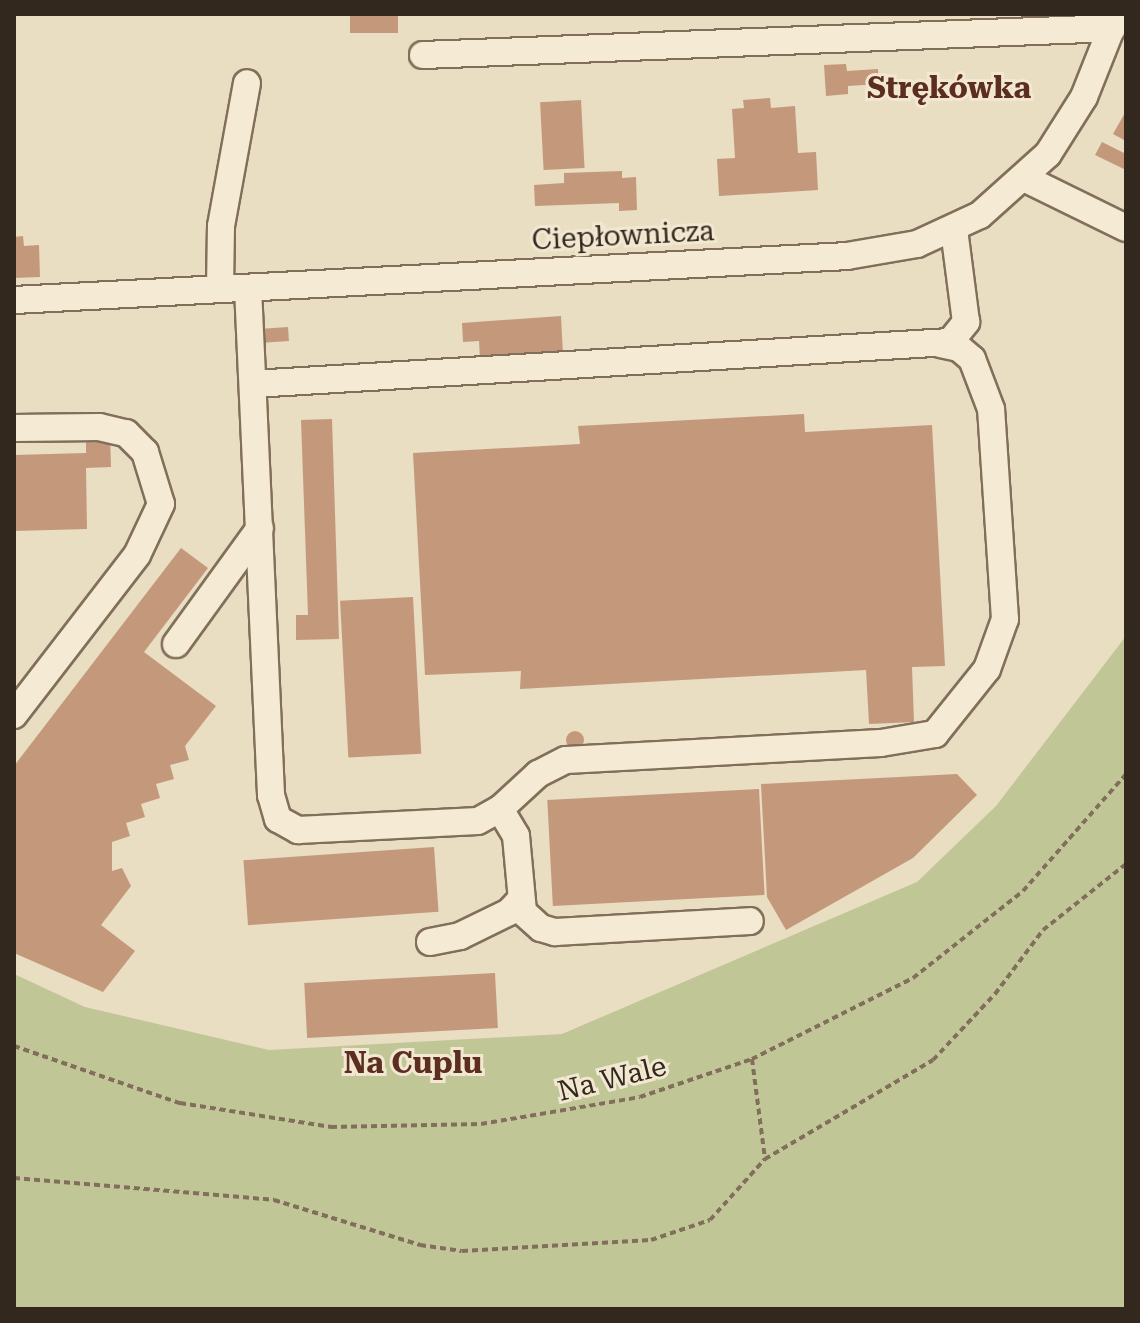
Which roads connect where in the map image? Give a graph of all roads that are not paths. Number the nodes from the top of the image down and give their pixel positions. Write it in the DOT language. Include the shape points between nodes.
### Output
graph roads {
  1 [pos="1114,21"];
  2 [pos="1001,23"];
  3 [pos="423,55"];
  4 [pos="247,83"];
  5 [pos="1026,179"];
  6 [pos="1126,228"];
  7 [pos="954,230"];
  8 [pos="248,288"];
  9 [pos="220,289"];
  10 [pos="14,300"];
  11 [pos="966,317"];
  12 [pos="940,344"];
  13 [pos="978,370"];
  14 [pos="253,384"];
  15 [pos="14,428"];
  16 [pos="260,528"];
  17 [pos="176,644"];
  18 [pos="14,715"];
  19 [pos="500,809"];
  20 [pos="520,900"];
  21 [pos="750,921"];
  22 [pos="430,942"];
  1 -- 2 [label="street"];
  1 -- 5 [label="street, Ciepłownicza" via="1067,127"];
  2 -- 3 [label="street"];
  4 -- 9 [label="street" via="221,226"];
  5 -- 6 [label="street"];
  5 -- 7 [label="street, Ciepłownicza"];
  7 -- 8 [label="street, Ciepłownicza" via="917,244 859,255"];
  7 -- 11 [label="street"];
  8 -- 9 [label="street, Ciepłownicza"];
  8 -- 14 [label="street"];
  9 -- 10 [label="street, Ciepłownicza"];
  11 -- 12 [label="street" via="956,338"];
  11 -- 13 [label="street"];
  12 -- 13 [label="street" via="959,348"];
  12 -- 14 [label="street"];
  13 -- 19 [label="street" via="993,417 1005,619 987,669 945,726 915,740 566,760 538,774"];
  14 -- 16 [label="street"];
  15 -- 18 [label="street" via="99,427 126,433 145,452 161,504 137,555"];
  16 -- 17 [label="street"];
  16 -- 19 [label="street" via="271,795 278,819 289,828 318,830 466,823"];
  19 -- 20 [label="street" via="516,836"];
  20 -- 21 [label="street" via="530,920 555,932"];
  20 -- 22 [label="street" via="509,912 460,936"];
}
